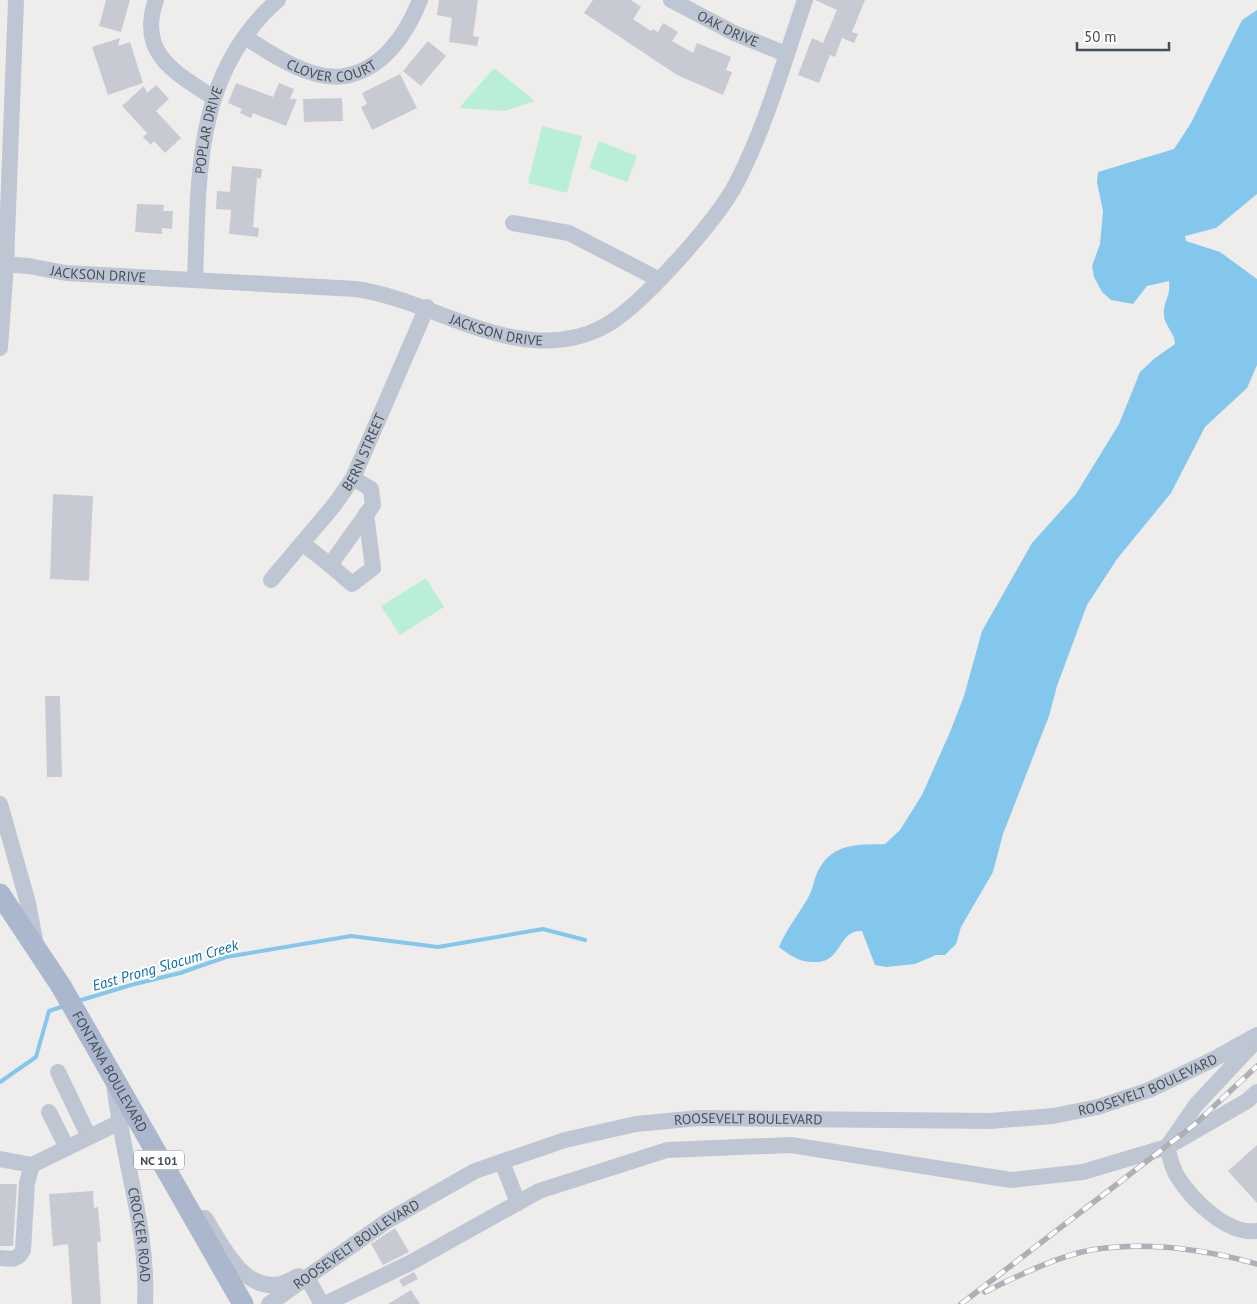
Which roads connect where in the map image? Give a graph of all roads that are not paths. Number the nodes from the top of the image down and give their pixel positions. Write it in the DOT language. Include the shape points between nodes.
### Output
graph roads {
  1 [pos="16,0"];
  2 [pos="156,0"];
  3 [pos="278,0"];
  4 [pos="420,0"];
  5 [pos="671,0"];
  6 [pos="805,0"];
  7 [pos="245,38"];
  8 [pos="786,54"];
  9 [pos="214,98"];
  10 [pos="513,223"];
  11 [pos="3,264"];
  12 [pos="658,279"];
  13 [pos="195,280"];
  14 [pos="426,307"];
  15 [pos="0,348"];
  16 [pos="353,478"];
  17 [pos="366,514"];
  18 [pos="302,544"];
  19 [pos="330,565"];
  20 [pos="271,580"];
  21 [pos="0,804"];
  22 [pos="0,894"];
  23 [pos="37,950"];
  24 [pos="1257,1036"];
  25 [pos="1257,1039"];
  26 [pos="58,1072"];
  27 [pos="113,1077"];
  28 [pos="1257,1092"];
  29 [pos="49,1112"];
  30 [pos="120,1122"];
  31 [pos="89,1137"];
  32 [pos="1167,1147"];
  33 [pos="67,1148"];
  34 [pos="156,1154"];
  35 [pos="0,1159"];
  36 [pos="502,1162"];
  37 [pos="32,1165"];
  38 [pos="518,1203"];
  39 [pos="1257,1231"];
  40 [pos="0,1258"];
  41 [pos="328,1263"];
  42 [pos="307,1278"];
  43 [pos="340,1300"];
  44 [pos="144,1304"];
  45 [pos="243,1304"];
  46 [pos="270,1304"];
  47 [pos="322,1304"];
  48 [pos="326,1304"];
  1 -- 11 [label="street"];
  2 -- 9 [label="street" via="149,28 156,50 172,72"];
  3 -- 7 [label="street, POPLAR DRIVE"];
  4 -- 7 [label="street, CLOVER COURT" via="396,45 369,66 344,76 319,74 279,60"];
  5 -- 8 [label="street, OAK DRIVE" via="734,33"];
  6 -- 8 [label="street, JACKSON DRIVE"];
  7 -- 9 [label="street, POPLAR DRIVE"];
  8 -- 12 [label="street, JACKSON DRIVE" via="735,185 712,219"];
  9 -- 13 [label="street, POPLAR DRIVE" via="201,153"];
  10 -- 12 [label="street" via="569,234"];
  11 -- 13 [label="street, JACKSON DRIVE" via="66,273"];
  11 -- 15 [label="street"];
  12 -- 14 [label="street, JACKSON DRIVE" via="604,327 569,338 532,340 492,332"];
  13 -- 14 [label="street, JACKSON DRIVE" via="356,289 396,296"];
  14 -- 16 [label="street, BERN STREET"];
  16 -- 17 [label="street" via="371,489 373,505"];
  16 -- 18 [label="street, BERN STREET"];
  17 -- 19 [label="street"];
  17 -- 19 [label="street" via="373,568 352,584"];
  18 -- 19 [label="street"];
  18 -- 20 [label="street, BERN STREET"];
  21 -- 23 [label="street" via="28,903"];
  22 -- 23 [label="main road, FONTANA BOULEVARD / NC 101"];
  23 -- 27 [label="main road, FONTANA BOULEVARD / NC 101"];
  24 -- 36 [label="street, ROOSEVELT BOULEVARD" via="1149,1090 1098,1107 1053,1116 990,1121 699,1118 627,1126 565,1140"];
  25 -- 32 [label="street" via="1196,1105"];
  26 -- 31 [label="street"];
  27 -- 30 [label="street, CROCKER ROAD"];
  27 -- 34 [label="main road, FONTANA BOULEVARD / NC 101"];
  28 -- 32 [label="street, ROOSEVELT BOULEVARD"];
  29 -- 33 [label="street"];
  30 -- 31 [label="street"];
  30 -- 44 [label="street, CROCKER ROAD" via="141,1233"];
  31 -- 33 [label="street"];
  32 -- 38 [label="street, ROOSEVELT BOULEVARD" via="1083,1172 1011,1180 791,1145 667,1150 539,1191"];
  32 -- 39 [label="street" via="1176,1174 1189,1194 1216,1218 1248,1232"];
  33 -- 37 [label="street"];
  34 -- 41 [label="street" via="182,1179 231,1260 256,1282 280,1284"];
  34 -- 45 [label="main road, FONTANA BOULEVARD / NC 101"];
  35 -- 37 [label="street"];
  36 -- 38 [label="street"];
  36 -- 41 [label="street, ROOSEVELT BOULEVARD" via="475,1171 395,1217"];
  37 -- 40 [label="street" via="27,1183 23,1250 13,1260"];
  38 -- 43 [label="street, ROOSEVELT BOULEVARD"];
  41 -- 42 [label="street, ROOSEVELT BOULEVARD"];
  42 -- 46 [label="street, ROOSEVELT BOULEVARD"];
  42 -- 47 [label="street"];
  43 -- 48 [label="street, ROOSEVELT BOULEVARD"];
}
